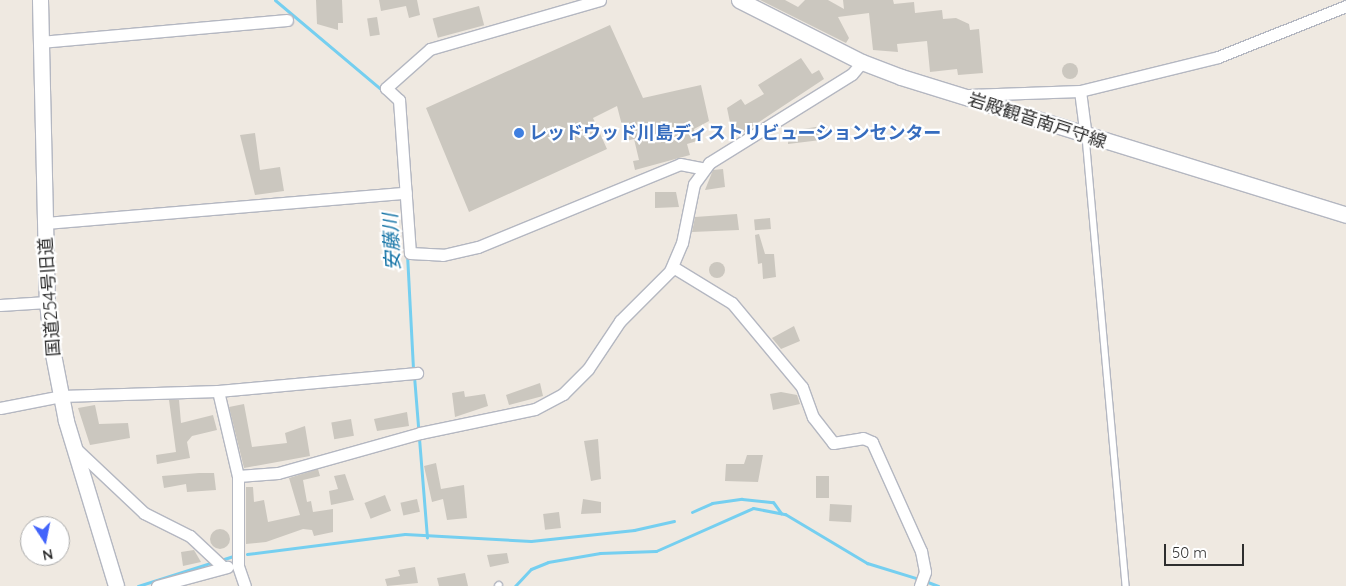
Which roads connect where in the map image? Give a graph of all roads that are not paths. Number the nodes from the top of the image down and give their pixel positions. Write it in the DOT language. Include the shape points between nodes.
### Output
graph roads {
  1 [pos="40,0"];
  2 [pos="600,0"];
  3 [pos="739,0"];
  4 [pos="1346,6"];
  5 [pos="286,20"];
  6 [pos="40,42"];
  7 [pos="862,62"];
  8 [pos="1080,91"];
  9 [pos="958,95"];
  10 [pos="1086,137"];
  11 [pos="705,169"];
  12 [pos="406,193"];
  13 [pos="1346,215"];
  14 [pos="45,224"];
  15 [pos="673,267"];
  16 [pos="47,302"];
  17 [pos="0,305"];
  18 [pos="417,373"];
  19 [pos="218,391"];
  20 [pos="61,396"];
  21 [pos="0,408"];
  22 [pos="72,444"];
  23 [pos="238,476"];
  24 [pos="238,566"];
  25 [pos="223,567"];
  26 [pos="116,586"];
  27 [pos="157,586"];
  28 [pos="245,586"];
  29 [pos="920,586"];
  30 [pos="1126,586"];
  1 -- 6 [label="main road, 国道254号旧道"];
  2 -- 12 [label="street" via="430,49 386,88 399,100"];
  3 -- 7 [label="main road, 岩殿観音南戸守線"];
  4 -- 8 [label="street" via="1218,57"];
  5 -- 6 [label="street"];
  6 -- 14 [label="main road, 国道254号旧道"];
  7 -- 9 [label="main road, 岩殿観音南戸守線"];
  7 -- 11 [label="street" via="852,74"];
  8 -- 9 [label="street"];
  8 -- 10 [label="street"];
  9 -- 10 [label="main road, 岩殿観音南戸守線"];
  10 -- 13 [label="main road, 岩殿観音南戸守線"];
  10 -- 30 [label="lane"];
  11 -- 12 [label="street" via="680,164 478,247 443,254 410,253"];
  11 -- 15 [label="street" via="694,184"];
  12 -- 14 [label="street"];
  14 -- 16 [label="main road, 国道254号旧道"];
  15 -- 23 [label="street" via="620,321 588,369 564,394 535,409 411,435 278,472"];
  15 -- 29 [label="street" via="732,303 802,387 813,417 833,443 862,438 872,442 918,542 924,573"];
  16 -- 17 [label="street"];
  16 -- 20 [label="main road, 国道254号旧道"];
  18 -- 19 [label="street"];
  19 -- 20 [label="street"];
  19 -- 23 [label="street"];
  20 -- 21 [label="street"];
  20 -- 22 [label="main road, 国道254号旧道"];
  22 -- 25 [label="street" via="144,513 190,536"];
  22 -- 26 [label="main road, 国道254号旧道"];
  23 -- 24 [label="street"];
  24 -- 25 [label="street"];
  24 -- 28 [label="street"];
  25 -- 27 [label="street"];
}
